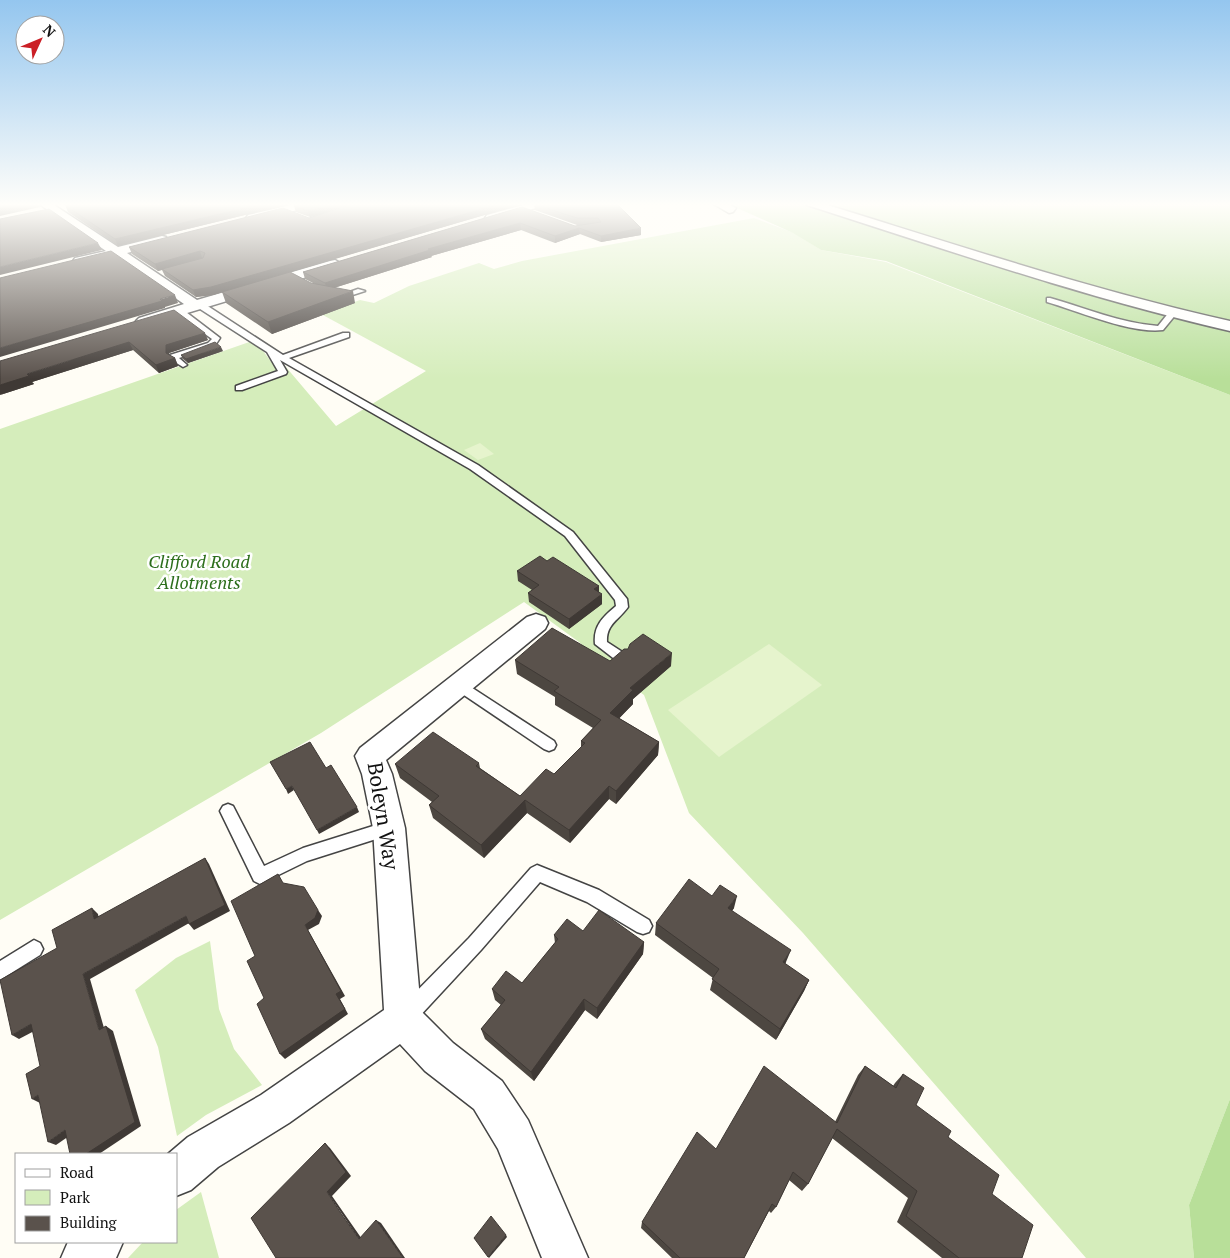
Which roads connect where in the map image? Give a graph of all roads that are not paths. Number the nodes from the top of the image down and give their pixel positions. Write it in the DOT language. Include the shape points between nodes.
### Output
graph roads {
  1 [pos="77,262"];
  2 [pos="133,262"];
  3 [pos="344,262"];
  4 [pos="998,262"];
  5 [pos="72,263"];
  6 [pos="361,291"];
  7 [pos="326,297"];
  8 [pos="1050,300"];
  9 [pos="198,305"];
  10 [pos="179,311"];
  11 [pos="1173,313"];
  12 [pos="1230,326"];
  13 [pos="126,327"];
  14 [pos="346,335"];
  15 [pos="270,350"];
  16 [pos="282,358"];
  17 [pos="183,365"];
  18 [pos="240,388"];
  19 [pos="536,623"];
  20 [pos="622,658"];
  21 [pos="460,685"];
  22 [pos="549,745"];
  23 [pos="228,811"];
  24 [pos="389,828"];
  25 [pos="643,926"];
  26 [pos="34,949"];
  27 [pos="0,972"];
  28 [pos="403,1020"];
  29 [pos="178,1173"];
  30 [pos="100,1243"];
  31 [pos="84,1258"];
  32 [pos="565,1258"];
  1 -- 5 [label="street"];
  2 -- 9 [label="street"];
  3 -- 9 [label="street" via="296,280"];
  4 -- 11 [label="street"];
  6 -- 7 [label="lane" via="335,298"];
  8 -- 11 [label="lane" via="1150,328 1160,328"];
  9 -- 10 [label="street"];
  9 -- 15 [label="lane"];
  10 -- 13 [label="street"];
  10 -- 17 [label="lane" via="216,338 211,344 173,357"];
  11 -- 12 [label="street"];
  14 -- 16 [label="lane"];
  15 -- 16 [label="lane"];
  15 -- 18 [label="lane" via="283,372"];
  16 -- 20 [label="lane" via="474,467 569,534 621,599 622,607 603,623 600,633 601,644"];
  19 -- 21 [label="street, Boleyn Way"];
  21 -- 22 [label="lane"];
  21 -- 24 [label="street, Boleyn Way" via="370,756"];
  23 -- 24 [label="lane" via="260,876 303,855"];
  24 -- 28 [label="street, Boleyn Way"];
  25 -- 28 [label="lane" via="593,896 536,873"];
  26 -- 27 [label="lane"];
  28 -- 29 [label="street" via="275,1109 203,1152"];
  28 -- 32 [label="street" via="439,1057 488,1094 513,1135"];
  30 -- 31 [label="street"];
}
